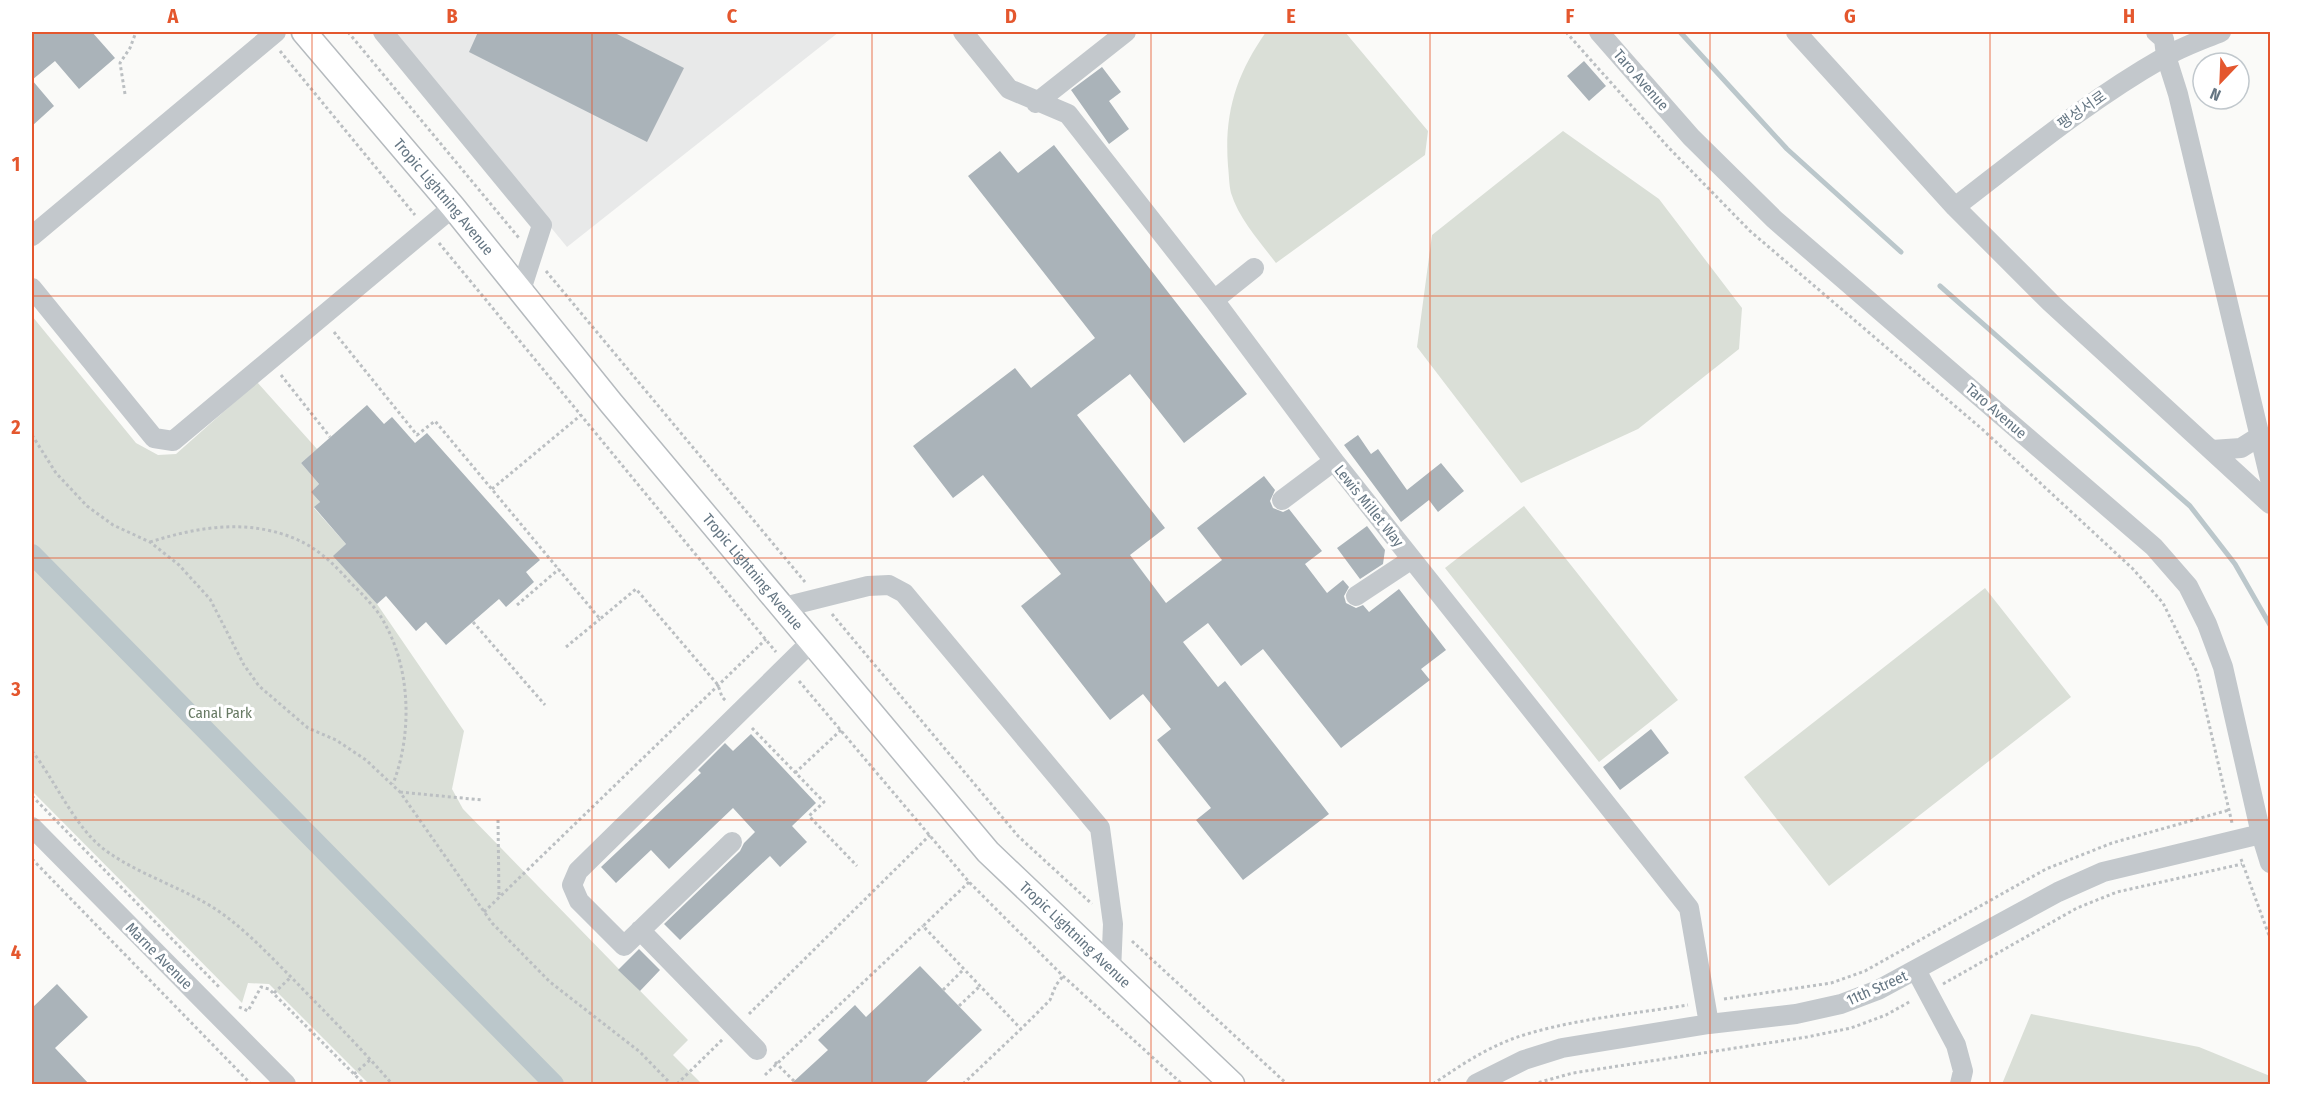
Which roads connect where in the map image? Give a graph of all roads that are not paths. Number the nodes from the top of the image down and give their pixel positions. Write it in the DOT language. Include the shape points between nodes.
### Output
graph roads {
  1 [pos="304,32"];
  2 [pos="383,32"];
  3 [pos="963,32"];
  4 [pos="1126,32"];
  5 [pos="1599,32"];
  6 [pos="1797,32"];
  7 [pos="2221,32"];
  8 [pos="272,35"];
  9 [pos="2164,40"];
  10 [pos="1036,103"];
  11 [pos="453,207"];
  12 [pos="1955,207"];
  13 [pos="32,236"];
  14 [pos="1254,268"];
  15 [pos="32,288"];
  16 [pos="521,290"];
  17 [pos="1214,300"];
  18 [pos="2260,436"];
  19 [pos="2212,450"];
  20 [pos="1334,461"];
  21 [pos="2271,479"];
  22 [pos="1282,500"];
  23 [pos="2271,504"];
  24 [pos="1412,559"];
  25 [pos="1356,596"];
  26 [pos="784,607"];
  27 [pos="812,641"];
  28 [pos="32,827"];
  29 [pos="2261,834"];
  30 [pos="732,842"];
  31 [pos="2271,863"];
  32 [pos="640,930"];
  33 [pos="1916,970"];
  34 [pos="1112,972"];
  35 [pos="1709,1024"];
  36 [pos="763,1053"];
  37 [pos="286,1084"];
  38 [pos="1232,1084"];
  39 [pos="1476,1084"];
  40 [pos="1960,1084"];
  1 -- 11 [label="main road, Tropic Lightning Avenue"];
  2 -- 16 [label="street" via="542,225"];
  3 -- 10 [label="street, Lewis Millet Way" via="1009,89"];
  4 -- 10 [label="street"];
  5 -- 29 [label="street, Taro Avenue" via="1691,137 1774,219 2154,547 2188,586 2223,667"];
  6 -- 12 [label="street"];
  7 -- 9 [label="street, 팽성서로"];
  8 -- 13 [label="street"];
  9 -- 12 [label="street, 팽성서로" via="2117,85"];
  9 -- 18 [label="street"];
  10 -- 17 [label="street, Lewis Millet Way" via="1068,114"];
  11 -- 15 [label="street" via="173,441 154,438"];
  11 -- 16 [label="main road, Tropic Lightning Avenue"];
  12 -- 19 [label="street" via="2051,303"];
  14 -- 17 [label="street"];
  16 -- 26 [label="main road, Tropic Lightning Avenue"];
  17 -- 20 [label="street, Lewis Millet Way"];
  18 -- 19 [label="street" via="2241,448"];
  18 -- 21 [label="street"];
  19 -- 23 [label="street"];
  20 -- 22 [label="street"];
  20 -- 24 [label="street, Lewis Millet Way"];
  24 -- 25 [label="street"];
  24 -- 35 [label="street, Lewis Millet Way" via="1689,908"];
  26 -- 27 [label="main road, Tropic Lightning Avenue"];
  26 -- 34 [label="street" via="868,586 889,585 904,593 1100,828 1113,924"];
  27 -- 32 [label="street" via="578,871 572,885 579,901 624,946"];
  27 -- 34 [label="main road, Tropic Lightning Avenue" via="988,852"];
  28 -- 37 [label="street, Marne Avenue"];
  29 -- 31 [label="street, Taro Avenue"];
  29 -- 33 [label="street, 11th Street" via="2103,872 2058,892"];
  30 -- 32 [label="street"];
  32 -- 36 [label="street"];
  33 -- 35 [label="street, 11th Street" via="1841,1004 1796,1014"];
  33 -- 40 [label="street" via="1956,1045 1963,1071"];
  34 -- 38 [label="main road, Tropic Lightning Avenue"];
  35 -- 39 [label="street, 11th Street" via="1562,1048 1524,1060"];
}
